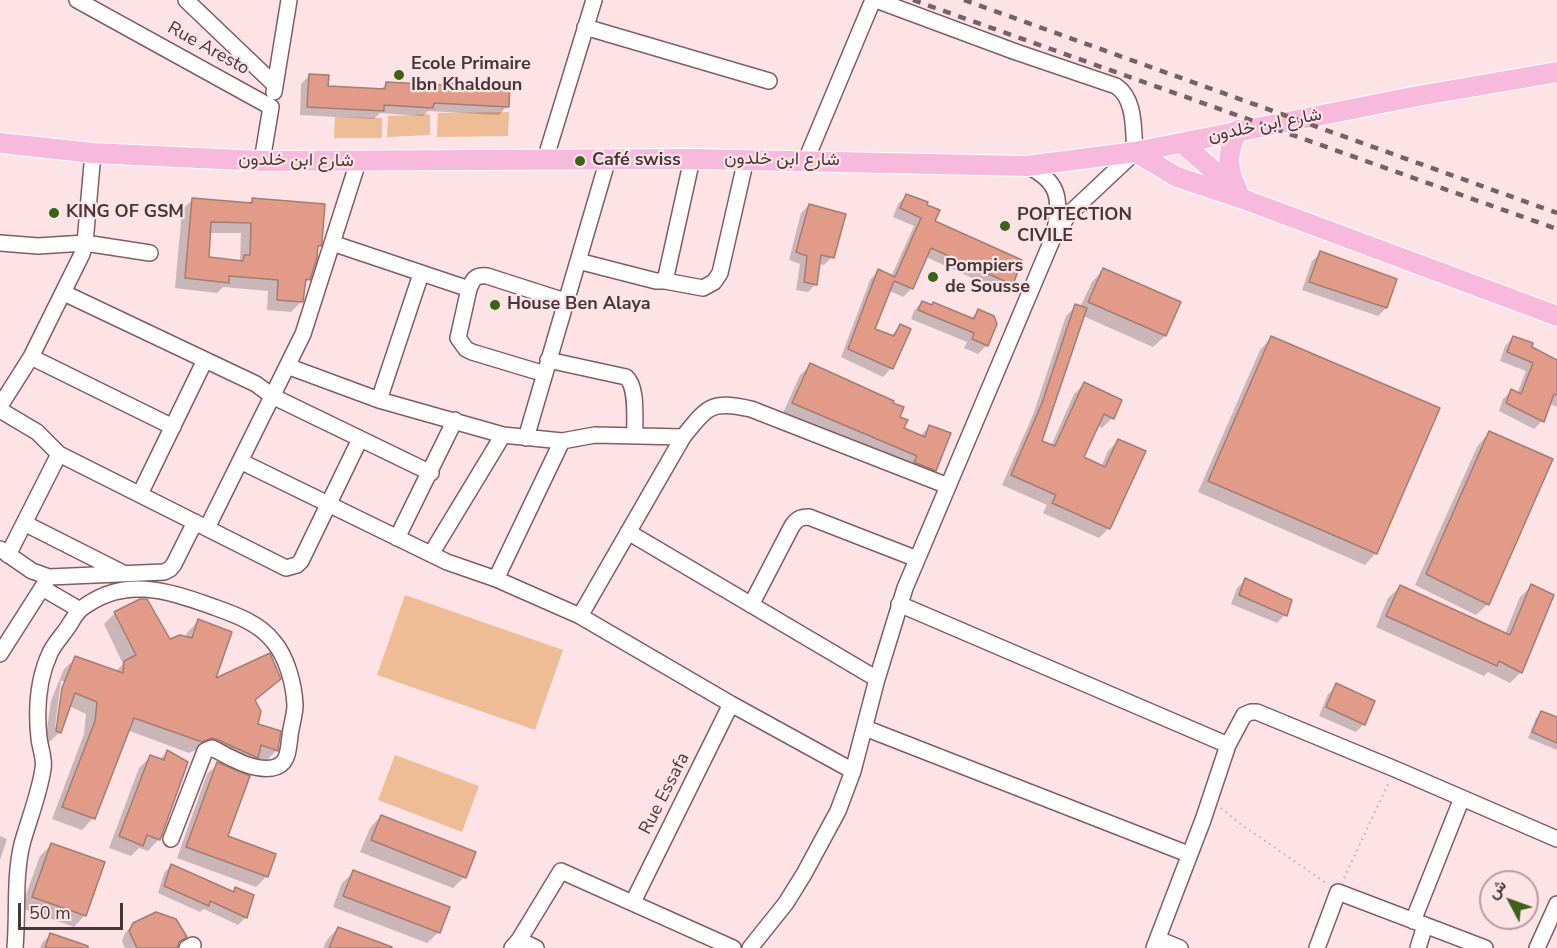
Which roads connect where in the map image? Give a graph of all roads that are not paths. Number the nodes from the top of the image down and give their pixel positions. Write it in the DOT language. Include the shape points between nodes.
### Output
graph roads {
  1 [pos="77,0"];
  2 [pos="186,0"];
  3 [pos="289,0"];
  4 [pos="594,0"];
  5 [pos="875,0"];
  6 [pos="585,27"];
  7 [pos="1557,72"];
  8 [pos="769,81"];
  9 [pos="275,85"];
  10 [pos="271,107"];
  11 [pos="1238,130"];
  12 [pos="0,143"];
  13 [pos="1182,143"];
  14 [pos="1135,152"];
  15 [pos="93,153"];
  16 [pos="608,159"];
  17 [pos="692,159"];
  18 [pos="747,159"];
  19 [pos="545,160"];
  20 [pos="806,160"];
  21 [pos="262,161"];
  22 [pos="358,162"];
  23 [pos="1027,166"];
  24 [pos="1243,199"];
  25 [pos="1053,238"];
  26 [pos="0,243"];
  27 [pos="85,243"];
  28 [pos="332,243"];
  29 [pos="150,253"];
  30 [pos="578,261"];
  31 [pos="421,274"];
  32 [pos="665,281"];
  33 [pos="469,289"];
  34 [pos="64,292"];
  35 [pos="565,301"];
  36 [pos="1557,316"];
  37 [pos="31,357"];
  38 [pos="205,360"];
  39 [pos="287,366"];
  40 [pos="546,367"];
  41 [pos="272,396"];
  42 [pos="379,399"];
  43 [pos="0,408"];
  44 [pos="455,420"];
  45 [pos="173,427"];
  46 [pos="503,435"];
  47 [pos="635,436"];
  48 [pos="683,437"];
  49 [pos="526,438"];
  50 [pos="360,439"];
  51 [pos="562,441"];
  52 [pos="59,453"];
  53 [pos="240,461"];
  54 [pos="431,472"];
  55 [pos="948,486"];
  56 [pos="140,494"];
  57 [pos="329,504"];
  58 [pos="24,524"];
  59 [pos="201,525"];
  60 [pos="628,532"];
  61 [pos="397,538"];
  62 [pos="4,552"];
  63 [pos="431,554"];
  64 [pos="917,559"];
  65 [pos="125,574"];
  66 [pos="496,579"];
  67 [pos="46,583"];
  68 [pos="899,604"];
  69 [pos="751,605"];
  70 [pos="80,610"];
  71 [pos="580,616"];
  72 [pos="2,648"];
  73 [pos="877,679"];
  74 [pos="731,704"];
  75 [pos="865,729"];
  76 [pos="1228,745"];
  77 [pos="853,771"];
  78 [pos="1462,798"];
  79 [pos="171,839"];
  80 [pos="1557,839"];
  81 [pos="1188,854"];
  82 [pos="633,902"];
  83 [pos="1557,904"];
  84 [pos="1419,923"];
  85 [pos="515,944"];
  86 [pos="1156,944"];
  87 [pos="1480,947"];
  88 [pos="15,948"];
  89 [pos="536,948"];
  90 [pos="734,948"];
  91 [pos="750,948"];
  92 [pos="1180,948"];
  93 [pos="1317,948"];
  94 [pos="1418,948"];
  95 [pos="1537,948"];
  1 -- 10 [label="street, Rue Aresto"];
  2 -- 9 [label="street"];
  3 -- 9 [label="street"];
  4 -- 6 [label="street"];
  5 -- 14 [label="street" via="1116,86 1130,106"];
  5 -- 20 [label="street"];
  6 -- 8 [label="street"];
  6 -- 19 [label="street"];
  7 -- 11 [label="main road, شارع ابن خلدون"];
  9 -- 10 [label="street"];
  10 -- 21 [label="street"];
  11 -- 13 [label="main road, شارع ابن خلدون"];
  11 -- 24 [label="main road" via="1230,148 1229,168"];
  12 -- 15 [label="main road, شارع ابن خلدون"];
  13 -- 14 [label="main road, شارع ابن خلدون"];
  13 -- 24 [label="main road"];
  14 -- 23 [label="main road, شارع ابن خلدون"];
  14 -- 24 [label="main road" via="1177,177"];
  14 -- 25 [label="street" via="1069,214"];
  15 -- 21 [label="main road, شارع ابن خلدون"];
  15 -- 27 [label="street"];
  16 -- 17 [label="main road, شارع ابن خلدون"];
  16 -- 19 [label="main road, شارع ابن خلدون"];
  16 -- 30 [label="street"];
  17 -- 18 [label="main road, شارع ابن خلدون"];
  17 -- 32 [label="street"];
  18 -- 20 [label="main road, شارع ابن خلدون"];
  18 -- 32 [label="street" via="718,278 704,288"];
  19 -- 22 [label="main road, شارع ابن خلدون"];
  20 -- 23 [label="main road, شارع ابن خلدون"];
  21 -- 22 [label="main road, شارع ابن خلدون"];
  22 -- 28 [label="street"];
  23 -- 25 [label="street" via="1047,178 1056,197 1058,214"];
  24 -- 36 [label="main road"];
  25 -- 55 [label="street"];
  26 -- 27 [label="street"];
  27 -- 29 [label="street"];
  27 -- 34 [label="street"];
  28 -- 31 [label="street"];
  28 -- 39 [label="street" via="303,334"];
  30 -- 32 [label="street"];
  30 -- 35 [label="street"];
  31 -- 33 [label="street"];
  31 -- 42 [label="street"];
  33 -- 35 [label="street" via="473,279 487,276"];
  33 -- 40 [label="street" via="458,338 461,343 472,352"];
  34 -- 37 [label="street"];
  34 -- 38 [label="street"];
  35 -- 40 [label="street"];
  37 -- 43 [label="street"];
  37 -- 45 [label="street"];
  38 -- 41 [label="street"];
  38 -- 45 [label="street"];
  39 -- 41 [label="street"];
  39 -- 42 [label="street"];
  40 -- 47 [label="street" via="629,379 633,387"];
  40 -- 49 [label="street"];
  41 -- 50 [label="street"];
  41 -- 53 [label="street"];
  42 -- 44 [label="street"];
  43 -- 52 [label="street" via="37,432"];
  44 -- 46 [label="street"];
  44 -- 54 [label="street"];
  45 -- 56 [label="street"];
  46 -- 49 [label="street"];
  46 -- 63 [label="street"];
  47 -- 48 [label="street"];
  47 -- 51 [label="street" via="596,435"];
  48 -- 55 [label="street" via="708,409 730,404 752,409"];
  48 -- 60 [label="street"];
  49 -- 51 [label="street"];
  50 -- 54 [label="street"];
  50 -- 57 [label="street"];
  51 -- 66 [label="street"];
  52 -- 56 [label="street"];
  52 -- 58 [label="street"];
  53 -- 57 [label="street"];
  53 -- 59 [label="street"];
  54 -- 61 [label="street"];
  55 -- 64 [label="street"];
  56 -- 59 [label="street"];
  57 -- 59 [label="street" via="301,561 292,567 280,566"];
  57 -- 61 [label="street"];
  58 -- 62 [label="street"];
  58 -- 65 [label="street"];
  59 -- 65 [label="street" via="170,569"];
  60 -- 69 [label="street"];
  60 -- 71 [label="street"];
  61 -- 63 [label="street"];
  62 -- 67 [label="street"];
  63 -- 66 [label="street"];
  64 -- 68 [label="street"];
  64 -- 69 [label="street" via="809,517 799,518"];
  65 -- 67 [label="street"];
  66 -- 71 [label="street"];
  67 -- 70 [label="street"];
  67 -- 72 [label="street"];
  68 -- 73 [label="street"];
  68 -- 76 [label="street"];
  69 -- 73 [label="street"];
  70 -- 79 [label="street" via="109,593 129,589 174,593 246,620 272,639 285,660 295,706 288,756 273,768 255,768 212,748 205,751"];
  70 -- 88 [label="street" via="51,650 42,673 38,708 44,767 22,845 15,889"];
  71 -- 74 [label="street"];
  73 -- 75 [label="street"];
  74 -- 77 [label="street"];
  74 -- 82 [label="street, Rue Essafa"];
  75 -- 77 [label="street"];
  75 -- 81 [label="street"];
  76 -- 78 [label="street" via="1244,715 1257,712"];
  76 -- 81 [label="street"];
  77 -- 91 [label="street" via="838,811 809,865 786,903"];
  78 -- 80 [label="street"];
  78 -- 84 [label="street"];
  81 -- 86 [label="street"];
  82 -- 85 [label="street" via="561,871"];
  82 -- 90 [label="street"];
  83 -- 95 [label="street"];
  84 -- 87 [label="street"];
  84 -- 93 [label="street" via="1338,891"];
  84 -- 94 [label="street"];
  85 -- 89 [label="street"];
  86 -- 92 [label="street"];
}
